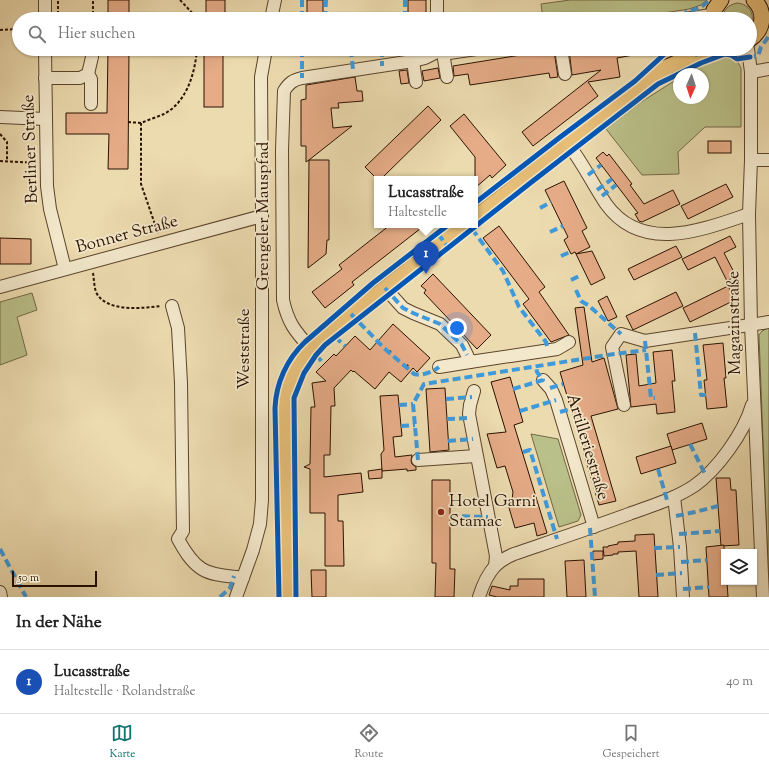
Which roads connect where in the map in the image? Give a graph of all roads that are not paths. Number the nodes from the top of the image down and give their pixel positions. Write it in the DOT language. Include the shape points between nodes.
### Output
graph roads {
  1 [pos="45,0"];
  2 [pos="275,0"];
  3 [pos="437,0"];
  4 [pos="754,0"];
  5 [pos="45,12"];
  6 [pos="272,12"];
  7 [pos="437,12"];
  8 [pos="765,15"];
  9 [pos="757,32"];
  10 [pos="45,56"];
  11 [pos="92,56"];
  12 [pos="265,56"];
  13 [pos="429,56"];
  14 [pos="441,56"];
  15 [pos="562,56"];
  16 [pos="677,56"];
  17 [pos="692,56"];
  18 [pos="749,56"];
  19 [pos="413,61"];
  20 [pos="668,67"];
  21 [pos="769,69"];
  22 [pos="751,72"];
  23 [pos="88,74"];
  24 [pos="565,74"];
  25 [pos="447,77"];
  26 [pos="46,78"];
  27 [pos="416,82"];
  28 [pos="91,104"];
  29 [pos="0,117"];
  30 [pos="46,119"];
  31 [pos="568,144"];
  32 [pos="751,160"];
  33 [pos="769,160"];
  34 [pos="749,214"];
  35 [pos="262,216"];
  36 [pos="478,216"];
  37 [pos="462,228"];
  38 [pos="65,270"];
  39 [pos="0,287"];
  40 [pos="385,288"];
  41 [pos="172,306"];
  42 [pos="769,322"];
  43 [pos="751,324"];
  44 [pos="569,342"];
  45 [pos="310,348"];
  46 [pos="469,359"];
  47 [pos="439,367"];
  48 [pos="543,380"];
  49 [pos="474,391"];
  50 [pos="754,398"];
  51 [pos="624,405"];
  52 [pos="476,456"];
  53 [pos="418,460"];
  54 [pos="674,497"];
  55 [pos="594,527"];
  56 [pos="496,566"];
  57 [pos="243,578"];
  58 [pos="0,592"];
  59 [pos="1,597"];
  60 [pos="236,597"];
  61 [pos="288,597"];
  62 [pos="479,597"];
  63 [pos="684,597"];
  64 [pos="763,597"];
  1 -- 5 [label="street"];
  2 -- 6 [label="street"];
  3 -- 7 [label="street"];
  4 -- 8 [label="main road"];
  8 -- 9 [label="main road"];
  10 -- 26 [label="street, Berliner Straße"];
  11 -- 23 [label="street"];
  12 -- 35 [label="street, Weststraße" via="261,77"];
  13 -- 19 [label="street"];
  14 -- 25 [label="street"];
  15 -- 24 [label="street"];
  16 -- 20 [label="main road"];
  17 -- 20 [label="main road"];
  18 -- 22 [label="street, Magazinstraße"];
  19 -- 27 [label="street"];
  19 -- 45 [label="street, Grengeler Mauspfad" via="294,80 284,91 283,300 286,315 294,330"];
  20 -- 31 [label="main road"];
  21 -- 22 [label="street"];
  22 -- 32 [label="street, Magazinstraße"];
  23 -- 26 [label="street" via="80,78"];
  23 -- 28 [label="street" via="91,80"];
  26 -- 30 [label="street, Berliner Straße"];
  29 -- 30 [label="street"];
  30 -- 38 [label="street, Berliner Straße" via="47,186"];
  31 -- 34 [label="street" via="607,204 617,217 631,227 657,234 683,232 713,226"];
  31 -- 36 [label="main road"];
  32 -- 33 [label="street"];
  32 -- 34 [label="street, Magazinstraße"];
  34 -- 43 [label="street, Magazinstraße"];
  35 -- 38 [label="street, Bonner Straße"];
  35 -- 57 [label="street, Weststraße" via="262,500 258,530"];
  37 -- 40 [label="main road"];
  38 -- 39 [label="street, Bonner Straße"];
  40 -- 45 [label="main road"];
  40 -- 46 [label="street" via="403,308 440,324 462,345"];
  41 -- 57 [label="street" via="178,328 182,399 183,532 178,539 187,554 202,569"];
  42 -- 43 [label="street"];
  43 -- 50 [label="street, Magazinstraße"];
  43 -- 51 [label="street" via="645,341 621,334 612,347"];
  44 -- 46 [label="street" via="557,349"];
  45 -- 61 [label="main road" via="296,369 286,396 284,414"];
  46 -- 47 [label="street"];
  48 -- 55 [label="street, Artilleriestraße" via="556,400"];
  49 -- 52 [label="street" via="469,414"];
  50 -- 54 [label="street, Artilleriestraße" via="742,427 719,463 694,486"];
  50 -- 64 [label="street, Magazinstraße"];
  52 -- 53 [label="street"];
  52 -- 56 [label="street"];
  54 -- 55 [label="street, Artilleriestraße"];
  54 -- 63 [label="street"];
  55 -- 56 [label="street, Artilleriestraße" via="514,554"];
  56 -- 62 [label="street, Artilleriestraße"];
  57 -- 60 [label="street, Weststraße"];
  58 -- 59 [label="street"];
}
